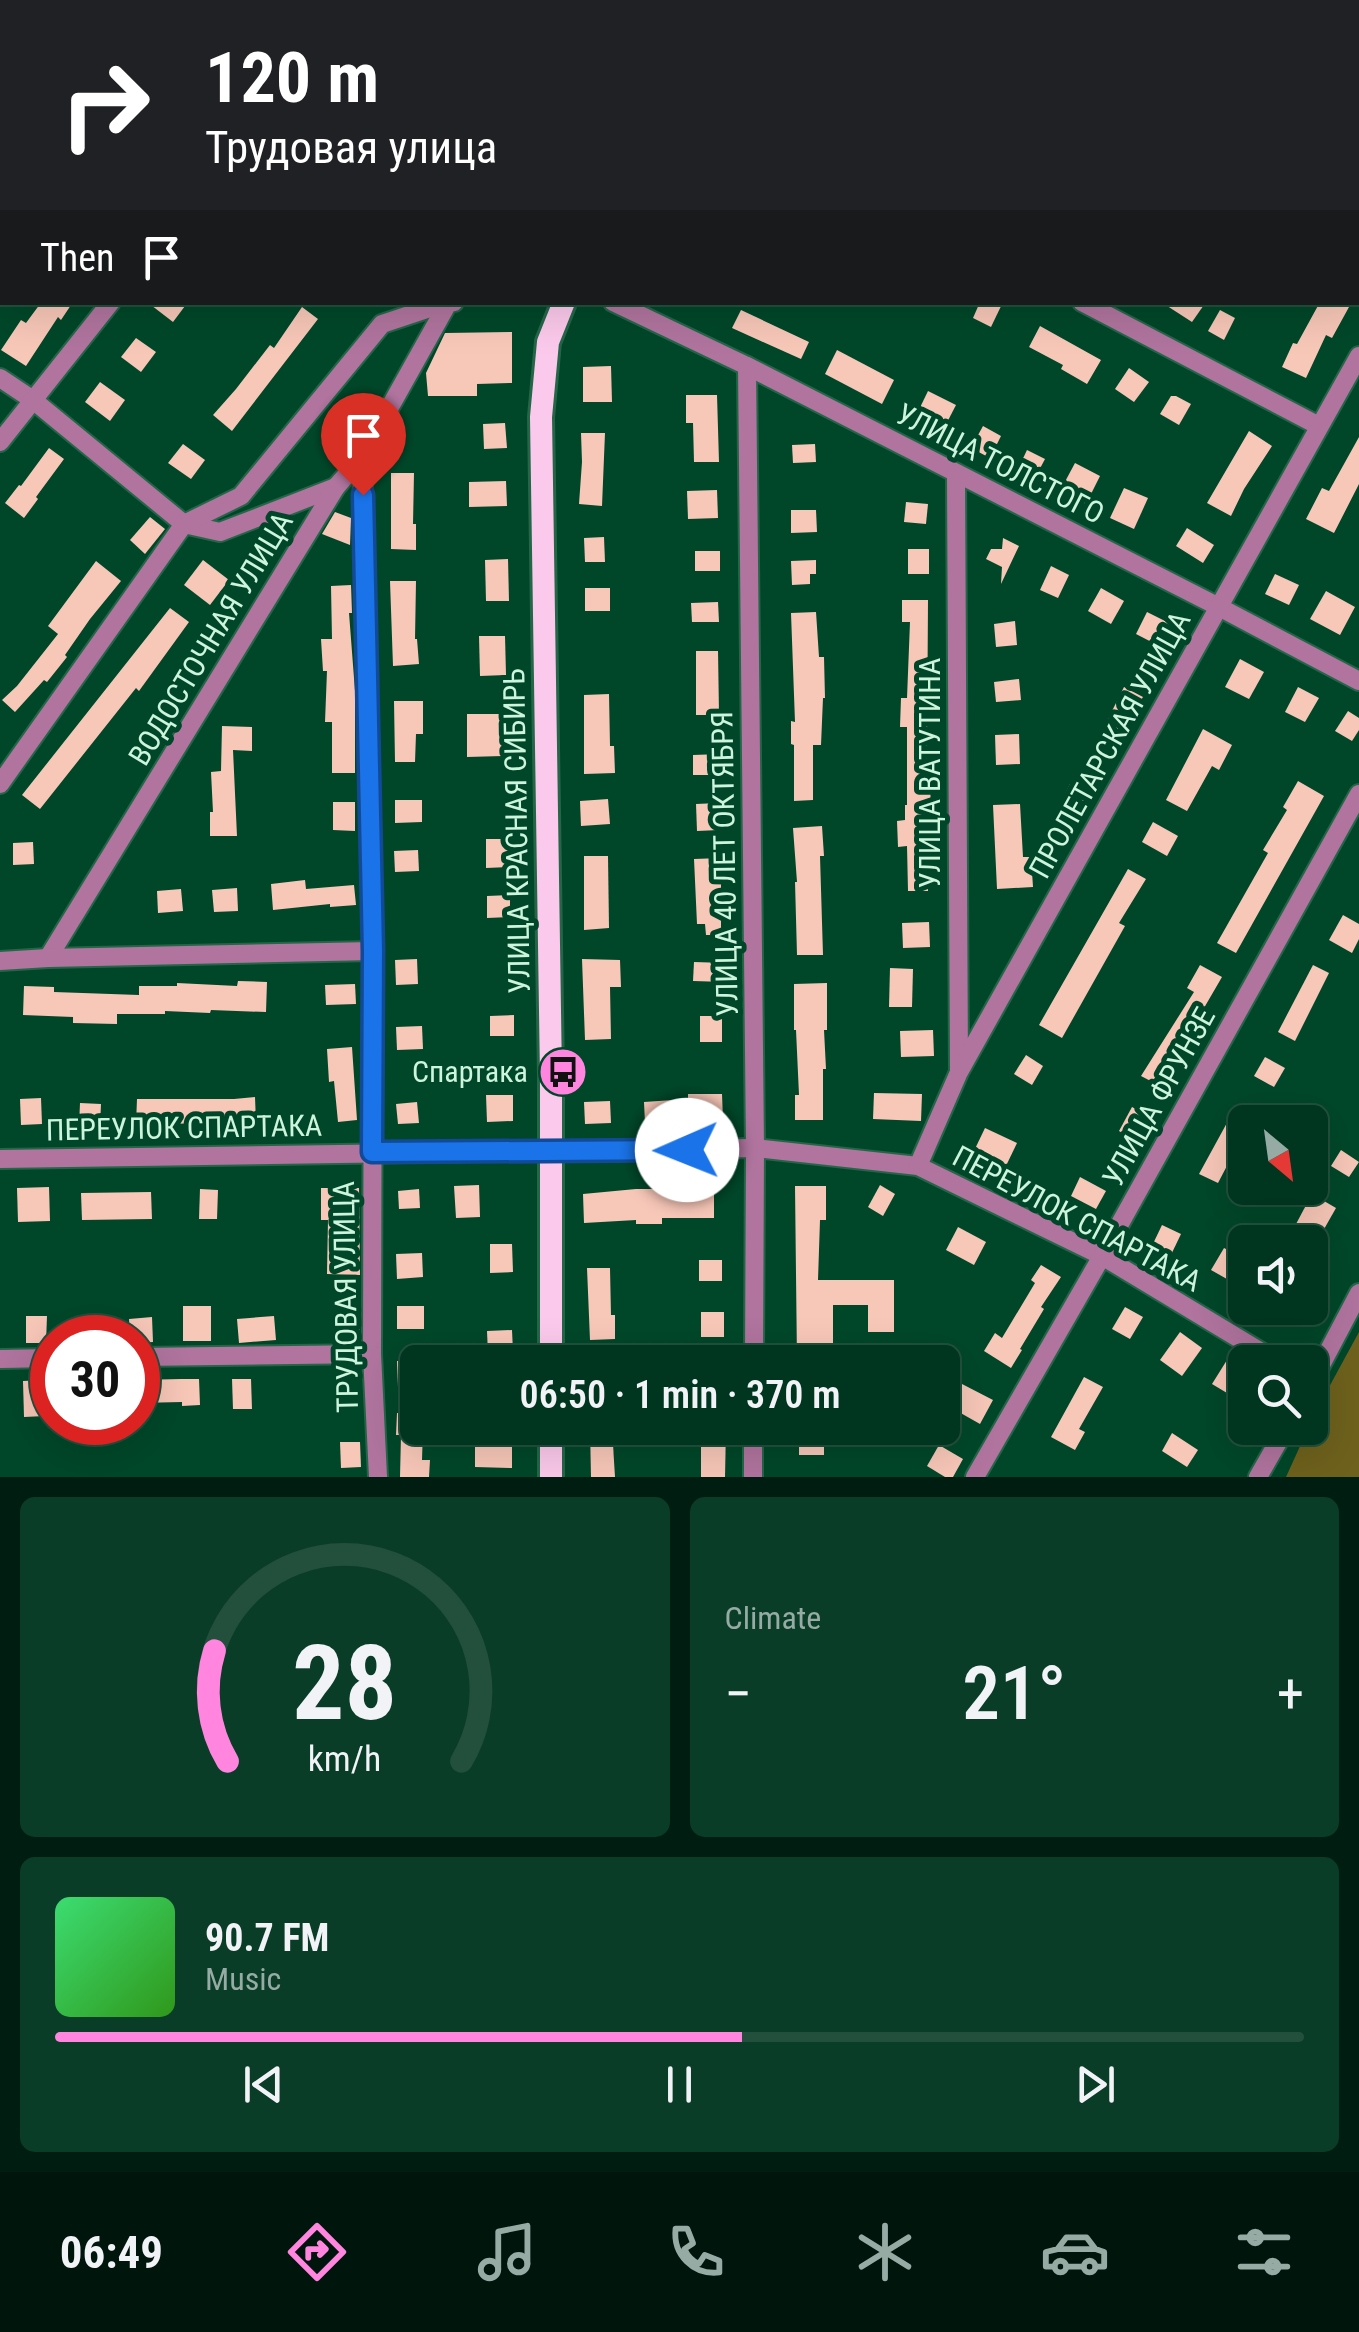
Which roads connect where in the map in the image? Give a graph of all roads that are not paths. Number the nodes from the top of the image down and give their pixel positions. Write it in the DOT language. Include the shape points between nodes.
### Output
graph roads {
  1 [pos="109,305"];
  2 [pos="444,305"];
  3 [pos="449,305"];
  4 [pos="563,305"];
  5 [pos="619,305"];
  6 [pos="1088,305"];
  7 [pos="1359,356"];
  8 [pos="748,366"];
  9 [pos="0,378"];
  10 [pos="33,400"];
  11 [pos="1320,426"];
  12 [pos="0,442"];
  13 [pos="362,457"];
  14 [pos="956,474"];
  15 [pos="336,487"];
  16 [pos="184,524"];
  17 [pos="1219,607"];
  18 [pos="1359,681"];
  19 [pos="0,784"];
  20 [pos="1359,794"];
  21 [pos="373,951"];
  22 [pos="48,958"];
  23 [pos="0,961"];
  24 [pos="959,1072"];
  25 [pos="755,1148"];
  26 [pos="372,1152"];
  27 [pos="552,1152"];
  28 [pos="0,1159"];
  29 [pos="918,1166"];
  30 [pos="1102,1256"];
  31 [pos="1359,1293"];
  32 [pos="551,1345"];
  33 [pos="754,1345"];
  34 [pos="1250,1345"];
  35 [pos="1328,1350"];
  36 [pos="372,1354"];
  37 [pos="160,1357"];
  38 [pos="30,1358"];
  39 [pos="0,1359"];
  40 [pos="551,1445"];
  41 [pos="753,1445"];
  42 [pos="1276,1445"];
  43 [pos="378,1477"];
  44 [pos="550,1477"];
  45 [pos="753,1477"];
  46 [pos="975,1477"];
  47 [pos="1258,1477"];
  1 -- 10 [label="street"];
  2 -- 16 [label="street" via="382,324 241,496"];
  3 -- 13 [label="street, ВОДОСТОЧНАЯ УЛИЦА"];
  4 -- 27 [label="main road, УЛИЦА КРАСНАЯ СИБИРЬ" via="548,342 542,417"];
  5 -- 8 [label="street, УЛИЦА ТОЛСТОГО"];
  6 -- 11 [label="street"];
  7 -- 11 [label="street, ПРОЛЕТАРСКАЯ УЛИЦА"];
  8 -- 14 [label="street, УЛИЦА ТОЛСТОГО"];
  8 -- 25 [label="street, УЛИЦА 40 ЛЕТ ОКТЯБРЯ"];
  9 -- 10 [label="street"];
  10 -- 12 [label="street"];
  10 -- 16 [label="street"];
  11 -- 17 [label="street, ПРОЛЕТАРСКАЯ УЛИЦА"];
  13 -- 15 [label="street, ВОДОСТОЧНАЯ УЛИЦА"];
  13 -- 21 [label="street, ТРУДОВАЯ УЛИЦА"];
  14 -- 17 [label="street, УЛИЦА ТОЛСТОГО"];
  14 -- 24 [label="street, УЛИЦА ВАТУТИНА"];
  15 -- 16 [label="street" via="220,532"];
  15 -- 22 [label="street, ВОДОСТОЧНАЯ УЛИЦА"];
  16 -- 19 [label="street"];
  17 -- 18 [label="street, УЛИЦА ТОЛСТОГО"];
  17 -- 24 [label="street, ПРОЛЕТАРСКАЯ УЛИЦА"];
  20 -- 30 [label="street, УЛИЦА ФРУНЗЕ"];
  21 -- 22 [label="street"];
  21 -- 26 [label="street, ТРУДОВАЯ УЛИЦА"];
  22 -- 23 [label="street"];
  24 -- 29 [label="street, ПРОЛЕТАРСКАЯ УЛИЦА"];
  25 -- 27 [label="street, ПЕРЕУЛОК СПАРТАКА"];
  25 -- 29 [label="street, ПЕРЕУЛОК СПАРТАКА"];
  25 -- 33 [label="street, УЛИЦА 40 ЛЕТ ОКТЯБРЯ"];
  26 -- 27 [label="street, ПЕРЕУЛОК СПАРТАКА"];
  26 -- 28 [label="street, ПЕРЕУЛОК СПАРТАКА"];
  26 -- 36 [label="street, ТРУДОВАЯ УЛИЦА"];
  27 -- 32 [label="main road, УЛИЦА КРАСНАЯ СИБИРЬ"];
  29 -- 30 [label="street, ПЕРЕУЛОК СПАРТАКА"];
  30 -- 34 [label="street, ПЕРЕУЛОК СПАРТАКА"];
  30 -- 46 [label="street, УЛИЦА ФРУНЗЕ"];
  31 -- 35 [label="street"];
  36 -- 37 [label="street"];
  36 -- 43 [label="street, ТРУДОВАЯ УЛИЦА"];
  38 -- 39 [label="street"];
  40 -- 44 [label="main road"];
  41 -- 45 [label="street"];
  42 -- 47 [label="street"];
}
